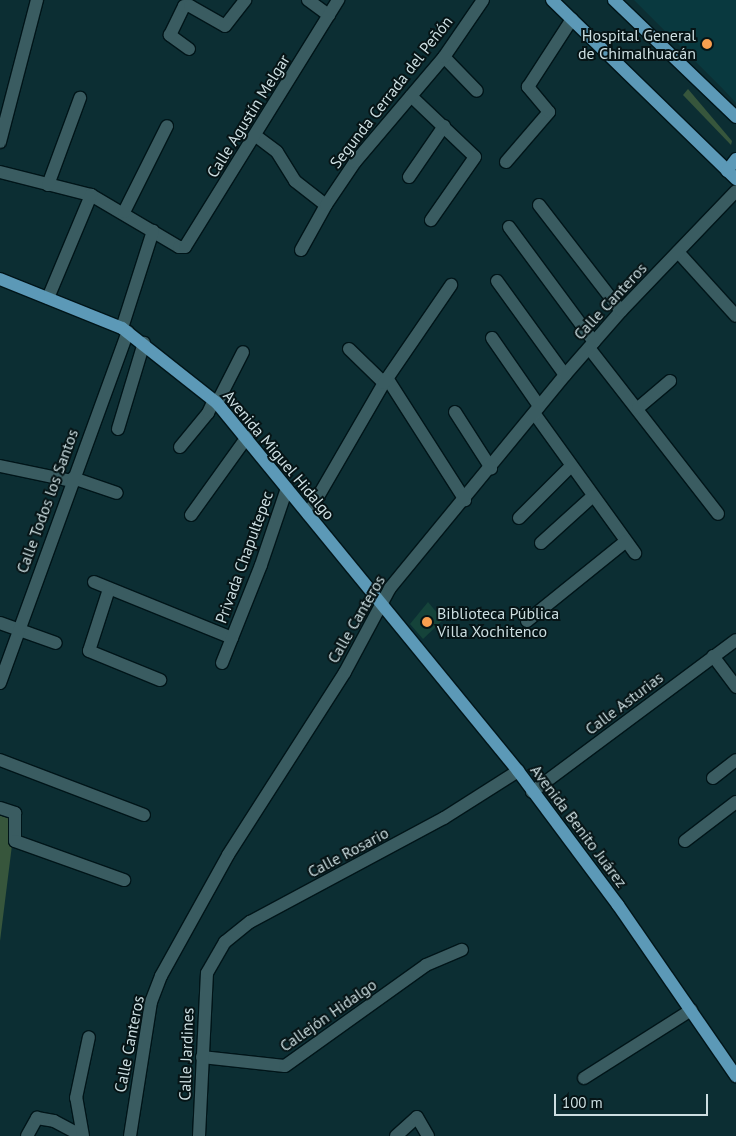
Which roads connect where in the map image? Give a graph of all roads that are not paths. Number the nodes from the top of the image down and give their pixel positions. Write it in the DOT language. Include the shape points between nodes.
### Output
graph roads {
  1 [pos="37,0"];
  2 [pos="245,0"];
  3 [pos="308,0"];
  4 [pos="338,0"];
  5 [pos="483,0"];
  6 [pos="552,0"];
  7 [pos="614,0"];
  8 [pos="329,15"];
  9 [pos="572,20"];
  10 [pos="189,49"];
  11 [pos="444,56"];
  12 [pos="477,91"];
  13 [pos="411,96"];
  14 [pos="80,98"];
  15 [pos="736,117"];
  16 [pos="167,126"];
  17 [pos="444,126"];
  18 [pos="256,136"];
  19 [pos="0,142"];
  20 [pos="736,159"];
  21 [pos="506,162"];
  22 [pos="0,172"];
  23 [pos="732,175"];
  24 [pos="410,177"];
  25 [pos="48,185"];
  26 [pos="736,191"];
  27 [pos="91,196"];
  28 [pos="326,205"];
  29 [pos="539,205"];
  30 [pos="124,212"];
  31 [pos="431,220"];
  32 [pos="510,227"];
  33 [pos="153,231"];
  34 [pos="301,250"];
  35 [pos="678,252"];
  36 [pos="0,279"];
  37 [pos="497,281"];
  38 [pos="451,285"];
  39 [pos="48,298"];
  40 [pos="621,311"];
  41 [pos="736,316"];
  42 [pos="125,330"];
  43 [pos="492,338"];
  44 [pos="144,344"];
  45 [pos="592,345"];
  46 [pos="349,348"];
  47 [pos="243,352"];
  48 [pos="565,375"];
  49 [pos="385,381"];
  50 [pos="670,381"];
  51 [pos="216,402"];
  52 [pos="638,408"];
  53 [pos="537,410"];
  54 [pos="455,412"];
  55 [pos="118,430"];
  56 [pos="247,437"];
  57 [pos="180,447"];
  58 [pos="0,466"];
  59 [pos="571,466"];
  60 [pos="491,468"];
  61 [pos="72,479"];
  62 [pos="287,488"];
  63 [pos="117,493"];
  64 [pos="593,496"];
  65 [pos="465,500"];
  66 [pos="308,514"];
  67 [pos="718,514"];
  68 [pos="191,515"];
  69 [pos="519,518"];
  70 [pos="626,541"];
  71 [pos="541,543"];
  72 [pos="635,553"];
  73 [pos="94,582"];
  74 [pos="109,589"];
  75 [pos="382,606"];
  76 [pos="527,621"];
  77 [pos="0,623"];
  78 [pos="18,628"];
  79 [pos="232,638"];
  80 [pos="736,640"];
  81 [pos="56,643"];
  82 [pos="713,656"];
  83 [pos="222,664"];
  84 [pos="160,680"];
  85 [pos="0,683"];
  86 [pos="736,687"];
  87 [pos="0,760"];
  88 [pos="736,760"];
  89 [pos="518,771"];
  90 [pos="713,778"];
  91 [pos="532,792"];
  92 [pos="736,802"];
  93 [pos="0,808"];
  94 [pos="144,815"];
  95 [pos="685,841"];
  96 [pos="124,880"];
  97 [pos="462,950"];
  98 [pos="207,973"];
  99 [pos="691,1010"];
  100 [pos="89,1037"];
  101 [pos="202,1057"];
  102 [pos="736,1076"];
  103 [pos="584,1078"];
  104 [pos="28,1136"];
  105 [pos="83,1136"];
  106 [pos="130,1136"];
  107 [pos="199,1136"];
  108 [pos="396,1136"];
  109 [pos="428,1136"];
  1 -- 19 [label="street"];
  2 -- 10 [label="street" via="226,26 190,6 184,6 170,35"];
  3 -- 8 [label="street"];
  4 -- 8 [label="street, Calle Agustín Melgar"];
  5 -- 11 [label="street, Segunda Cerrada del Peñón"];
  6 -- 9 [label="main road"];
  7 -- 15 [label="main road"];
  8 -- 18 [label="street, Calle Agustín Melgar"];
  9 -- 21 [label="street" via="528,87 548,112"];
  9 -- 23 [label="main road"];
  11 -- 12 [label="street"];
  11 -- 13 [label="street, Segunda Cerrada del Peñón"];
  13 -- 17 [label="street"];
  13 -- 28 [label="street, Segunda Cerrada del Peñón" via="355,162"];
  14 -- 25 [label="street"];
  16 -- 30 [label="street"];
  17 -- 24 [label="street"];
  17 -- 31 [label="street" via="475,159"];
  18 -- 28 [label="street" via="277,152 295,181"];
  18 -- 33 [label="street, Calle Agustín Melgar" via="183,248"];
  20 -- 23 [label="main road"];
  22 -- 25 [label="street"];
  25 -- 27 [label="street"];
  26 -- 35 [label="street, Calle Canteros"];
  27 -- 30 [label="street"];
  27 -- 39 [label="street"];
  28 -- 34 [label="street, Segunda Cerrada del Peñón"];
  29 -- 40 [label="street"];
  30 -- 33 [label="street"];
  32 -- 45 [label="street"];
  33 -- 42 [label="street, Calle Todos los Santos"];
  35 -- 40 [label="street, Calle Canteros"];
  35 -- 41 [label="street"];
  36 -- 39 [label="main road, Avenida Miguel Hidalgo"];
  37 -- 48 [label="street"];
  38 -- 49 [label="street"];
  39 -- 42 [label="main road, Avenida Miguel Hidalgo"];
  40 -- 45 [label="street, Calle Canteros"];
  42 -- 44 [label="main road, Avenida Miguel Hidalgo"];
  42 -- 61 [label="street, Calle Todos los Santos"];
  43 -- 53 [label="street"];
  44 -- 51 [label="main road, Avenida Miguel Hidalgo"];
  44 -- 55 [label="street"];
  45 -- 48 [label="street, Calle Canteros"];
  45 -- 52 [label="street"];
  46 -- 49 [label="street"];
  47 -- 51 [label="street"];
  48 -- 53 [label="street, Calle Canteros"];
  49 -- 65 [label="street"];
  49 -- 66 [label="street"];
  50 -- 52 [label="street"];
  51 -- 56 [label="main road, Avenida Miguel Hidalgo"];
  51 -- 57 [label="street"];
  52 -- 67 [label="street"];
  53 -- 59 [label="street"];
  53 -- 60 [label="street, Calle Canteros"];
  54 -- 60 [label="street"];
  56 -- 62 [label="main road, Avenida Miguel Hidalgo"];
  56 -- 68 [label="street"];
  58 -- 61 [label="street"];
  59 -- 64 [label="street"];
  59 -- 69 [label="street"];
  60 -- 65 [label="street, Calle Canteros"];
  61 -- 63 [label="street"];
  61 -- 78 [label="street, Calle Todos los Santos"];
  62 -- 66 [label="main road, Avenida Miguel Hidalgo"];
  62 -- 79 [label="street, Privada Chapultepec"];
  64 -- 70 [label="street"];
  64 -- 71 [label="street"];
  65 -- 75 [label="street, Calle Canteros" via="390,588"];
  66 -- 75 [label="main road, Avenida Miguel Hidalgo"];
  70 -- 72 [label="street"];
  70 -- 76 [label="street"];
  73 -- 74 [label="street, Privada Chapultepec"];
  74 -- 79 [label="street, Privada Chapultepec"];
  74 -- 84 [label="street" via="89,651"];
  75 -- 89 [label="main road, Avenida Benito Juárez"];
  75 -- 106 [label="street, Calle Canteros" via="345,672 224,863 162,976 151,1002"];
  77 -- 78 [label="street"];
  78 -- 81 [label="street"];
  78 -- 85 [label="street, Calle Todos los Santos"];
  79 -- 83 [label="street, Privada Chapultepec"];
  80 -- 82 [label="street, Calle Asturias"];
  82 -- 86 [label="street"];
  82 -- 91 [label="street, Calle Asturias"];
  87 -- 94 [label="street"];
  88 -- 90 [label="street"];
  89 -- 91 [label="main road, Avenida Benito Juárez"];
  89 -- 98 [label="street, Calle Rosario" via="444,818 236,931 214,956"];
  91 -- 99 [label="main road, Avenida Benito Juárez" via="618,905"];
  92 -- 95 [label="street"];
  93 -- 96 [label="street" via="15,813 15,841"];
  97 -- 101 [label="street, Callejón Hidalgo" via="426,965 285,1066"];
  98 -- 101 [label="street, Calle Jardines"];
  99 -- 102 [label="main road, Avenida Benito Juárez"];
  99 -- 103 [label="street"];
  100 -- 105 [label="street" via="78,1075 76,1098"];
  101 -- 107 [label="street, Calle Jardines"];
  104 -- 105 [label="street" via="37,1118 54,1121"];
  108 -- 109 [label="street" via="417,1117"];
}
